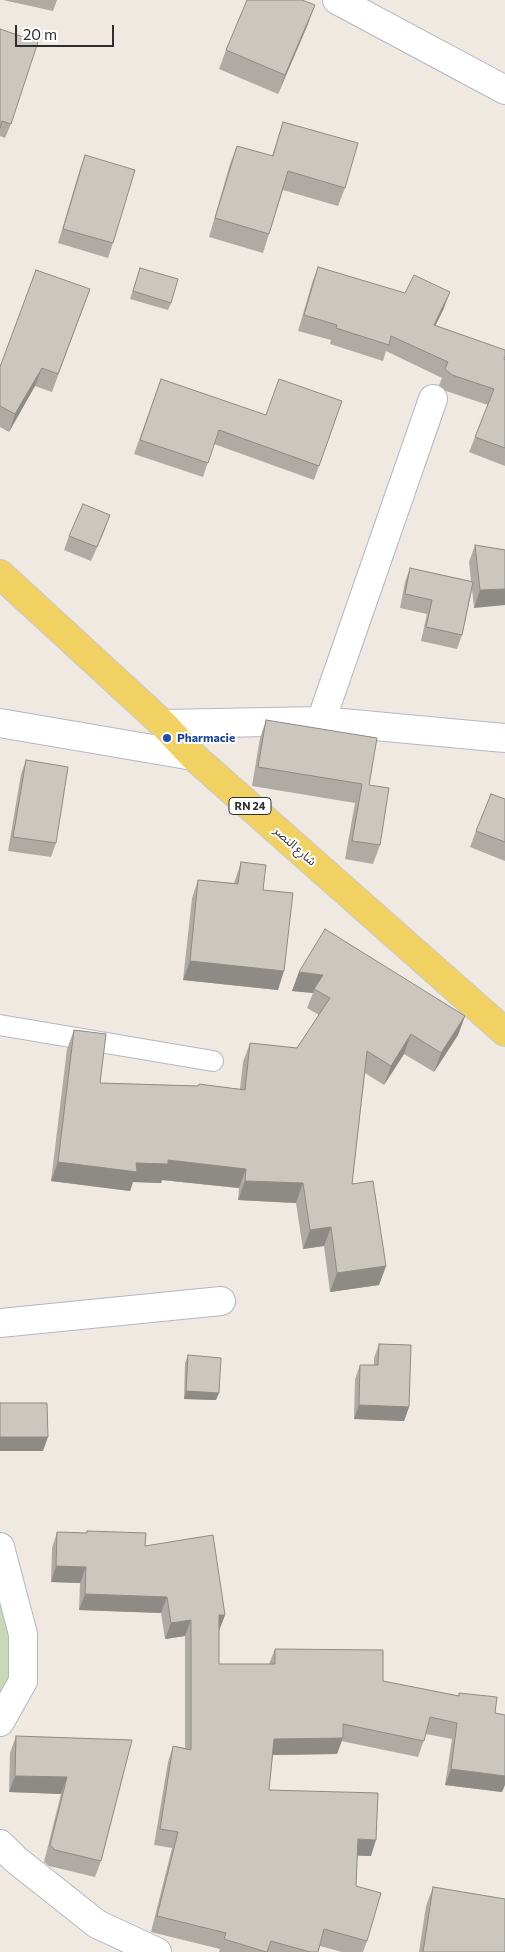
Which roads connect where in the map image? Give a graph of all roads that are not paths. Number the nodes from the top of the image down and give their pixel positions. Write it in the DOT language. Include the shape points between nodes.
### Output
graph roads {
  1 [pos="337,0"];
  2 [pos="505,90"];
  3 [pos="433,399"];
  4 [pos="0,574"];
  5 [pos="322,721"];
  6 [pos="0,723"];
  7 [pos="163,724"];
  8 [pos="505,738"];
  9 [pos="193,756"];
  10 [pos="0,1025"];
  11 [pos="505,1032"];
  12 [pos="213,1061"];
  13 [pos="221,1302"];
  14 [pos="0,1322"];
  15 [pos="0,1547"];
  16 [pos="0,1722"];
  17 [pos="0,1844"];
  18 [pos="157,1952"];
  1 -- 2 [label="street"];
  3 -- 5 [label="street"];
  4 -- 7 [label="main road, شارع النصر / RN 24"];
  5 -- 7 [label="street"];
  5 -- 8 [label="street"];
  6 -- 9 [label="street"];
  7 -- 9 [label="main road, شارع النصر / RN 24"];
  9 -- 11 [label="main road, شارع النصر / RN 24"];
  10 -- 12 [label="lane"];
  13 -- 14 [label="street"];
  15 -- 16 [label="street" via="23,1634 22,1681"];
  17 -- 18 [label="street" via="97,1924"];
}
